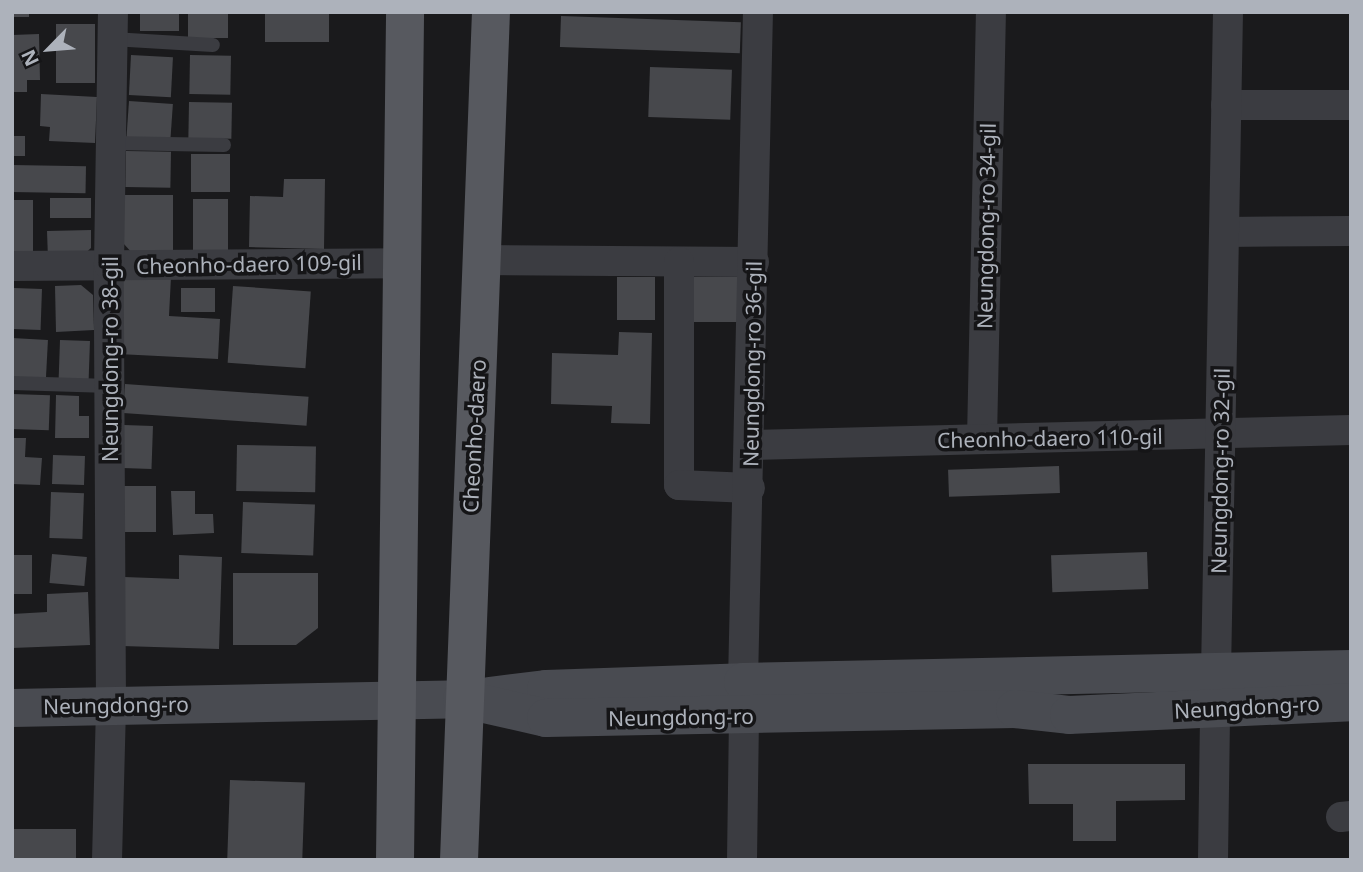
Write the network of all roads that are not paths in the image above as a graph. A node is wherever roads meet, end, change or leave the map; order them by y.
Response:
1 (405, 12) edge
2 (491, 12) edge
3 (758, 12) edge
4 (991, 12) edge
5 (1228, 12) edge
6 (113, 26) edge
7 (213, 46) dead end
8 (1226, 105) junction
9 (1351, 105) edge
10 (111, 143) junction
11 (224, 145) dead end
12 (1351, 231) edge
13 (1224, 232) junction
14 (482, 260) junction
15 (679, 262) junction
16 (754, 262) junction
17 (401, 263) junction
18 (109, 265) junction
19 (12, 266) edge
20 (12, 383) edge
21 (110, 386) junction
22 (1351, 430) edge
23 (1220, 433) junction
24 (982, 439) junction
25 (750, 445) junction
26 (750, 488) junction
27 (1351, 669) edge
28 (1215, 691) junction
29 (398, 699) junction
30 (462, 699) junction
31 (744, 699) junction
32 (1351, 702) edge
33 (111, 706) junction
34 (12, 708) edge
35 (107, 860) edge
36 (395, 860) edge
37 (458, 860) edge
38 (742, 860) edge
39 (1213, 860) edge

1 - 17 main road
2 - 14 main road, Cheonho-daero
3 - 16 street, Neungdong-ro 36-gil
4 - 24 street, Neungdong-ro 34-gil
5 - 8 street, Neungdong-ro 32-gil
6 - 7 lane
6 - 10 street, Neungdong-ro 38-gil
8 - 9 street
8 - 13 street, Neungdong-ro 32-gil
10 - 11 lane
10 - 18 street, Neungdong-ro 38-gil
12 - 13 street
13 - 23 street, Neungdong-ro 32-gil
14 - 15 street
14 - 30 main road, Cheonho-daero
15 - 16 street
15 - 26 street
16 - 25 street, Neungdong-ro 36-gil
17 - 18 street, Cheonho-daero 109-gil
17 - 29 main road
18 - 19 street, Cheonho-daero 109-gil
18 - 21 street, Neungdong-ro 38-gil
20 - 21 lane
21 - 33 street, Neungdong-ro 38-gil
22 - 23 street, Cheonho-daero 110-gil
23 - 24 street, Cheonho-daero 110-gil
23 - 28 street, Neungdong-ro 32-gil
24 - 25 street, Cheonho-daero 110-gil
25 - 26 street, Neungdong-ro 36-gil
26 - 31 street, Neungdong-ro 36-gil
27 - 28 main road, Neungdong-ro
28 - 31 main road, Neungdong-ro
28 - 32 main road, Neungdong-ro
28 - 39 street, Neungdong-ro 32-gil
29 - 30 main road, Neungdong-ro
29 - 33 main road, Neungdong-ro
29 - 36 main road
30 - 31 main road, Neungdong-ro
30 - 37 main road, Cheonho-daero
31 - 38 street, Neungdong-ro 36-gil
33 - 34 main road, Neungdong-ro
33 - 35 street, Neungdong-ro 38-gil

